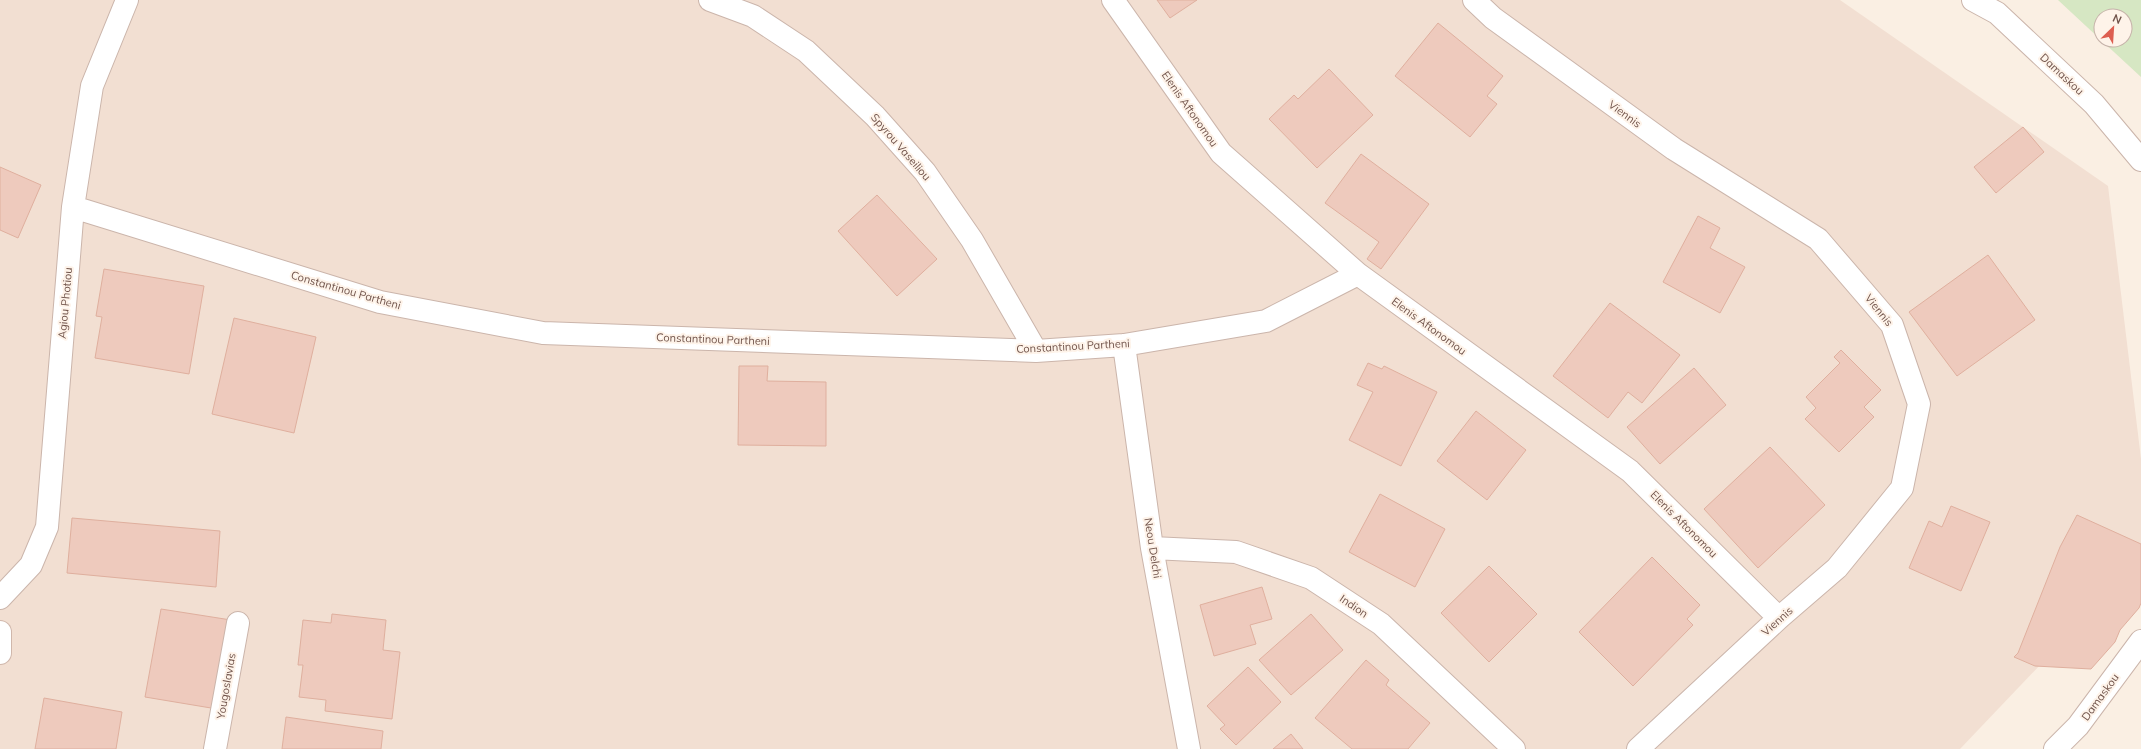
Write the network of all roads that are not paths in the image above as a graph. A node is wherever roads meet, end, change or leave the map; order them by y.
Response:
1 (127, 0) edge
2 (710, 0) edge
3 (1113, 0) edge
4 (1474, 0) edge
5 (1973, 0) edge
6 (2141, 160) edge
7 (73, 207) junction
8 (1358, 274) junction
9 (1124, 345) junction
10 (1036, 351) junction
11 (1152, 548) junction
12 (0, 598) edge
13 (1779, 618) junction
14 (238, 623) dead end
15 (0, 632) edge
16 (2141, 641) edge
17 (0, 653) edge
18 (215, 749) edge
19 (1189, 749) edge
20 (1514, 749) edge
21 (1638, 749) edge
22 (2055, 749) edge

1 - 7 street, Agiou Photiou
2 - 10 street, Spyrou Vaseiliou
3 - 8 street, Elenis Aftonomou
4 - 13 street, Viennis
5 - 6 street, Damaskou
7 - 10 street, Constantinou Partheni
7 - 12 street, Agiou Photiou
8 - 9 street, Constantinou Partheni
8 - 13 street, Elenis Aftonomou
9 - 10 street, Constantinou Partheni
9 - 11 street, Neou Delchi
11 - 19 street, Neou Delchi
11 - 20 street, Indion
13 - 21 street, Viennis
14 - 18 street, Yougoslavias
15 - 17 street
16 - 22 street, Damaskou

